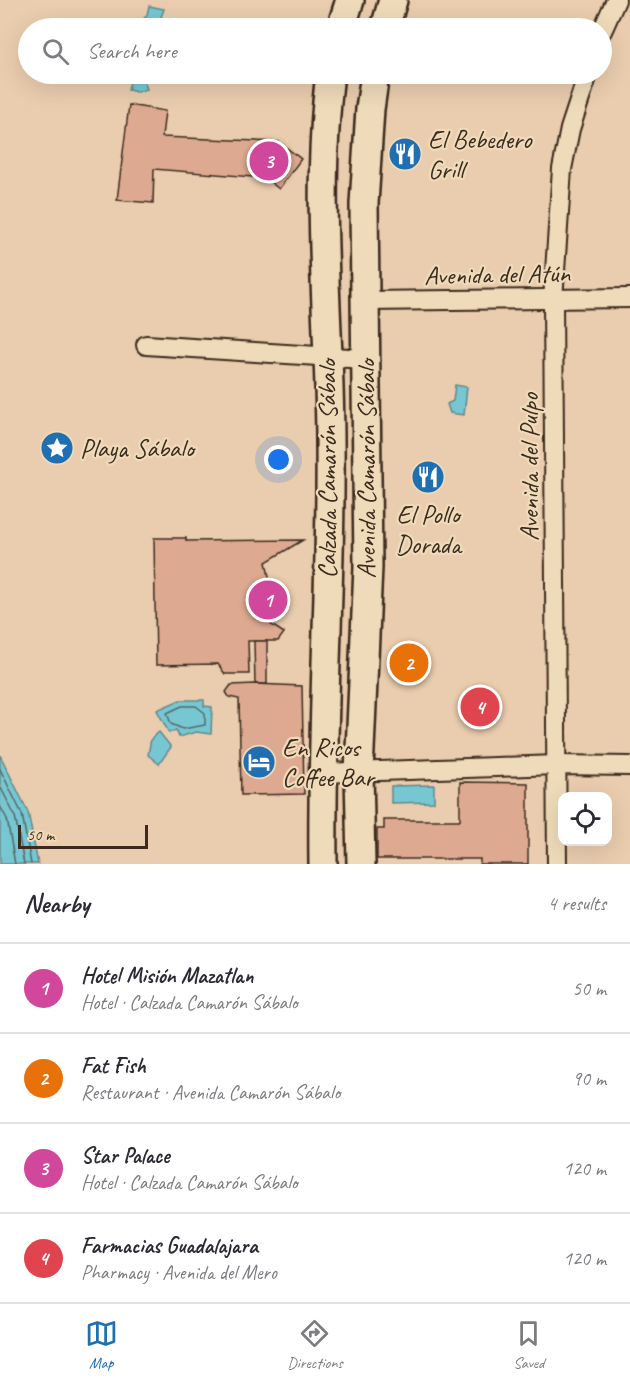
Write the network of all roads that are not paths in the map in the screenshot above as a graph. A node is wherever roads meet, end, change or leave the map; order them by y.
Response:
1 (350, 0) edge
2 (393, 0) edge
3 (616, 0) edge
4 (344, 18) edge
5 (388, 18) edge
6 (608, 18) edge
7 (330, 84) edge
8 (374, 84) edge
9 (585, 84) edge
10 (325, 233) junction
11 (365, 234) junction
12 (630, 298) edge
13 (553, 300) junction
14 (365, 301) junction
15 (146, 345) dead end
16 (327, 358) junction
17 (365, 359) junction
18 (557, 765) junction
19 (630, 766) edge
20 (359, 773) junction
21 (322, 774) junction
22 (323, 864) edge
23 (361, 864) edge
24 (557, 864) edge

1 - 4 main road
2 - 5 main road
3 - 6 street
7 - 10 main road, Calzada Camarón Sábalo
8 - 11 main road, Avenida Camarón Sábalo
9 - 13 street, Avenida del Pulpo
10 - 11 main road
10 - 16 main road, Calzada Camarón Sábalo
11 - 14 main road, Avenida Camarón Sábalo
12 - 13 street, Avenida del Atún
13 - 14 street, Avenida del Atún
13 - 18 street, Avenida del Pulpo
14 - 17 main road, Avenida Camarón Sábalo
15 - 16 street
16 - 17 street
16 - 21 main road, Calzada Camarón Sábalo
17 - 20 main road, Avenida Camarón Sábalo
18 - 19 street
18 - 20 street
18 - 24 street, Avenida del Pulpo
20 - 21 street
20 - 23 main road, Avenida Camarón Sábalo
21 - 22 main road, Calzada Camarón Sábalo

